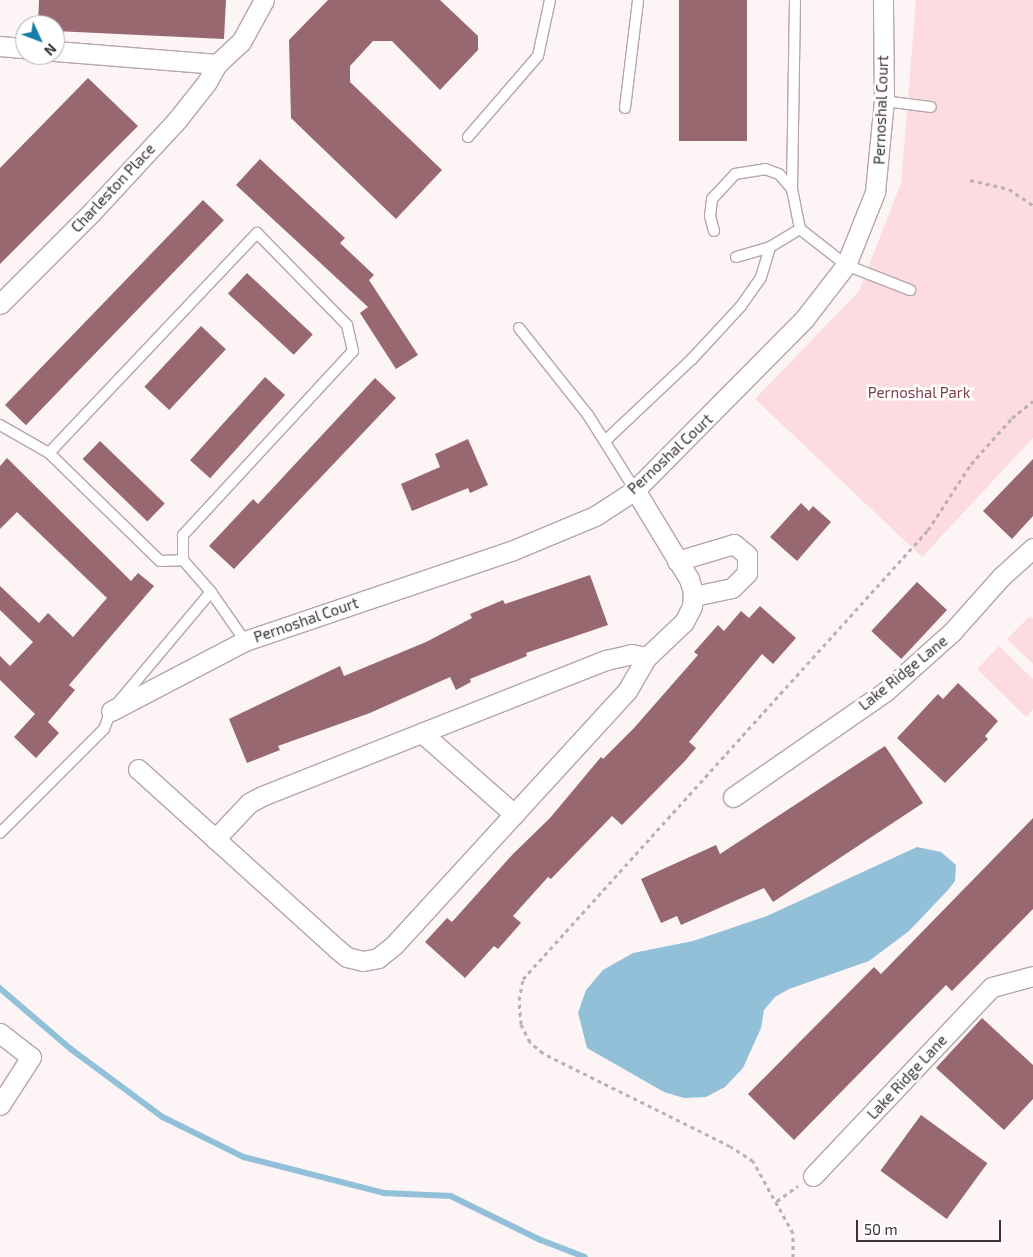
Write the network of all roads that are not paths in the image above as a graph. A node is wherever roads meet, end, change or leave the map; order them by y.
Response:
1 (264, 0) edge
2 (550, 0) edge
3 (638, 0) edge
4 (795, 0) edge
5 (884, 0) edge
6 (0, 46) edge
7 (15, 47) edge
8 (65, 52) edge
9 (216, 64) junction
10 (884, 101) junction
11 (931, 107) dead end
12 (625, 108) dead end
13 (468, 137) dead end
14 (792, 189) junction
15 (800, 229) junction
16 (714, 232) dead end
17 (770, 247) junction
18 (736, 257) dead end
19 (846, 265) junction
20 (910, 290) dead end
21 (0, 304) edge
22 (519, 328) dead end
23 (0, 425) edge
24 (605, 441) junction
25 (49, 453) junction
26 (635, 490) junction
27 (1033, 548) edge
28 (183, 560) junction
29 (677, 561) junction
30 (211, 592) junction
31 (692, 596) junction
32 (245, 641) junction
33 (647, 657) junction
34 (111, 710) junction
35 (422, 733) junction
36 (138, 768) dead end
37 (733, 797) dead end
38 (514, 814) junction
39 (0, 833) edge
40 (215, 839) junction
41 (1033, 976) edge
42 (0, 1033) edge
43 (0, 1105) edge
44 (814, 1176) road end

1 - 9 street, Charleston Place
2 - 13 lane
3 - 12 lane
4 - 14 lane
5 - 10 street, Pernoshal Court
6 - 7 street
8 - 9 street
9 - 21 street, Charleston Place
10 - 11 lane
10 - 19 street, Pernoshal Court
14 - 15 lane
14 - 16 lane
15 - 17 lane
15 - 19 lane
17 - 18 lane
17 - 24 lane
19 - 20 lane
19 - 26 street, Pernoshal Court
22 - 24 lane
23 - 25 lane
24 - 26 lane
25 - 28 lane
25 - 28 lane
26 - 29 street
26 - 32 street, Pernoshal Court
27 - 37 street, Lake Ridge Lane
28 - 30 lane
29 - 31 street
29 - 31 street
30 - 32 lane
30 - 34 lane
31 - 33 street
32 - 34 street, Pernoshal Court
33 - 35 street
33 - 38 street
34 - 39 lane
35 - 38 street
35 - 40 street
36 - 40 street
38 - 40 street
41 - 44 street, Lake Ridge Lane
42 - 43 street

